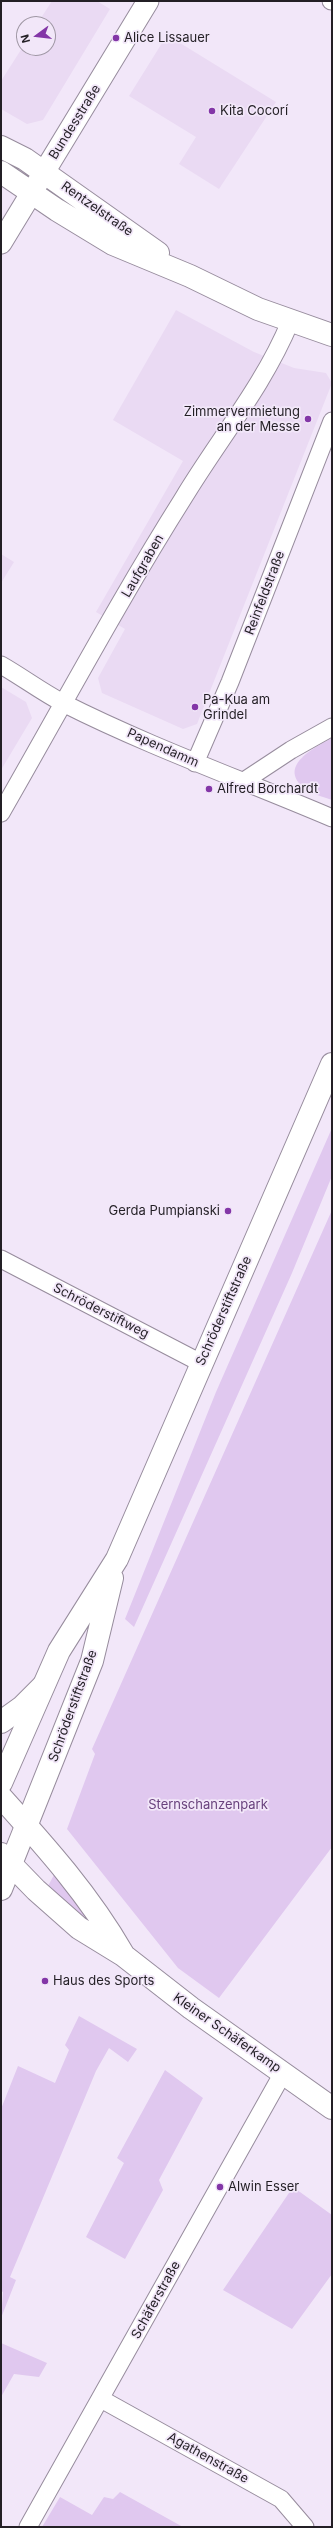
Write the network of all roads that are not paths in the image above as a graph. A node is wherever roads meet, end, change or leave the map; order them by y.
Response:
1 (148, 1) edge
2 (1, 147) edge
3 (1, 172) edge
4 (44, 172) junction
5 (31, 193) junction
6 (1, 243) edge
7 (190, 276) junction
8 (290, 322) junction
9 (332, 335) edge
10 (332, 421) edge
11 (1, 665) edge
12 (63, 702) junction
13 (332, 727) edge
14 (195, 763) junction
15 (244, 780) junction
16 (1, 813) edge
17 (332, 818) edge
18 (332, 1064) edge
19 (1, 1259) edge
20 (201, 1363) junction
21 (117, 1559) junction
22 (45, 1683) junction
23 (1, 1722) edge
24 (1, 1783) edge
25 (1, 1798) edge
26 (27, 1826) junction
27 (6, 1860) edge
28 (1, 1889) edge
29 (123, 1955) junction
30 (283, 2073) junction
31 (332, 2108) edge
32 (101, 2399) junction
33 (28, 2527) edge
34 (305, 2527) edge

1 - 4 street, Bundesstraße
2 - 4 main road, Rentzelstraße
3 - 5 main road, Rentzelstraße
4 - 5 street, Bundesstraße
4 - 7 main road, Rentzelstraße
5 - 6 street, Bundesstraße
5 - 7 main road, Rentzelstraße
7 - 8 main road, Rentzelstraße
8 - 9 main road, Rentzelstraße
8 - 12 street, Laufgraben
10 - 14 street, Reinfeldstraße
11 - 12 street, Papendamm
12 - 14 street, Papendamm
12 - 16 street, Laufgraben
13 - 15 street
14 - 15 street, Papendamm
15 - 17 street, Papendamm
18 - 20 main road, Schröderstiftstraße
19 - 20 street, Schröderstiftweg
20 - 21 main road, Schröderstiftstraße
21 - 22 main road, Schröderstiftstraße
21 - 26 main road, Schröderstiftstraße
22 - 23 main road
22 - 24 main road, Schröderstiftstraße
25 - 26 main road, Kleiner Schäferkamp
26 - 27 main road, Schröderstiftstraße
26 - 29 main road, Kleiner Schäferkamp
27 - 28 main road, Schröderstiftstraße
27 - 29 main road, Kleiner Schäferkamp
29 - 30 main road, Kleiner Schäferkamp
30 - 31 main road, Kleiner Schäferkamp
30 - 32 street, Schäferstraße
32 - 33 street, Schäferstraße
32 - 34 street, Agathenstraße

